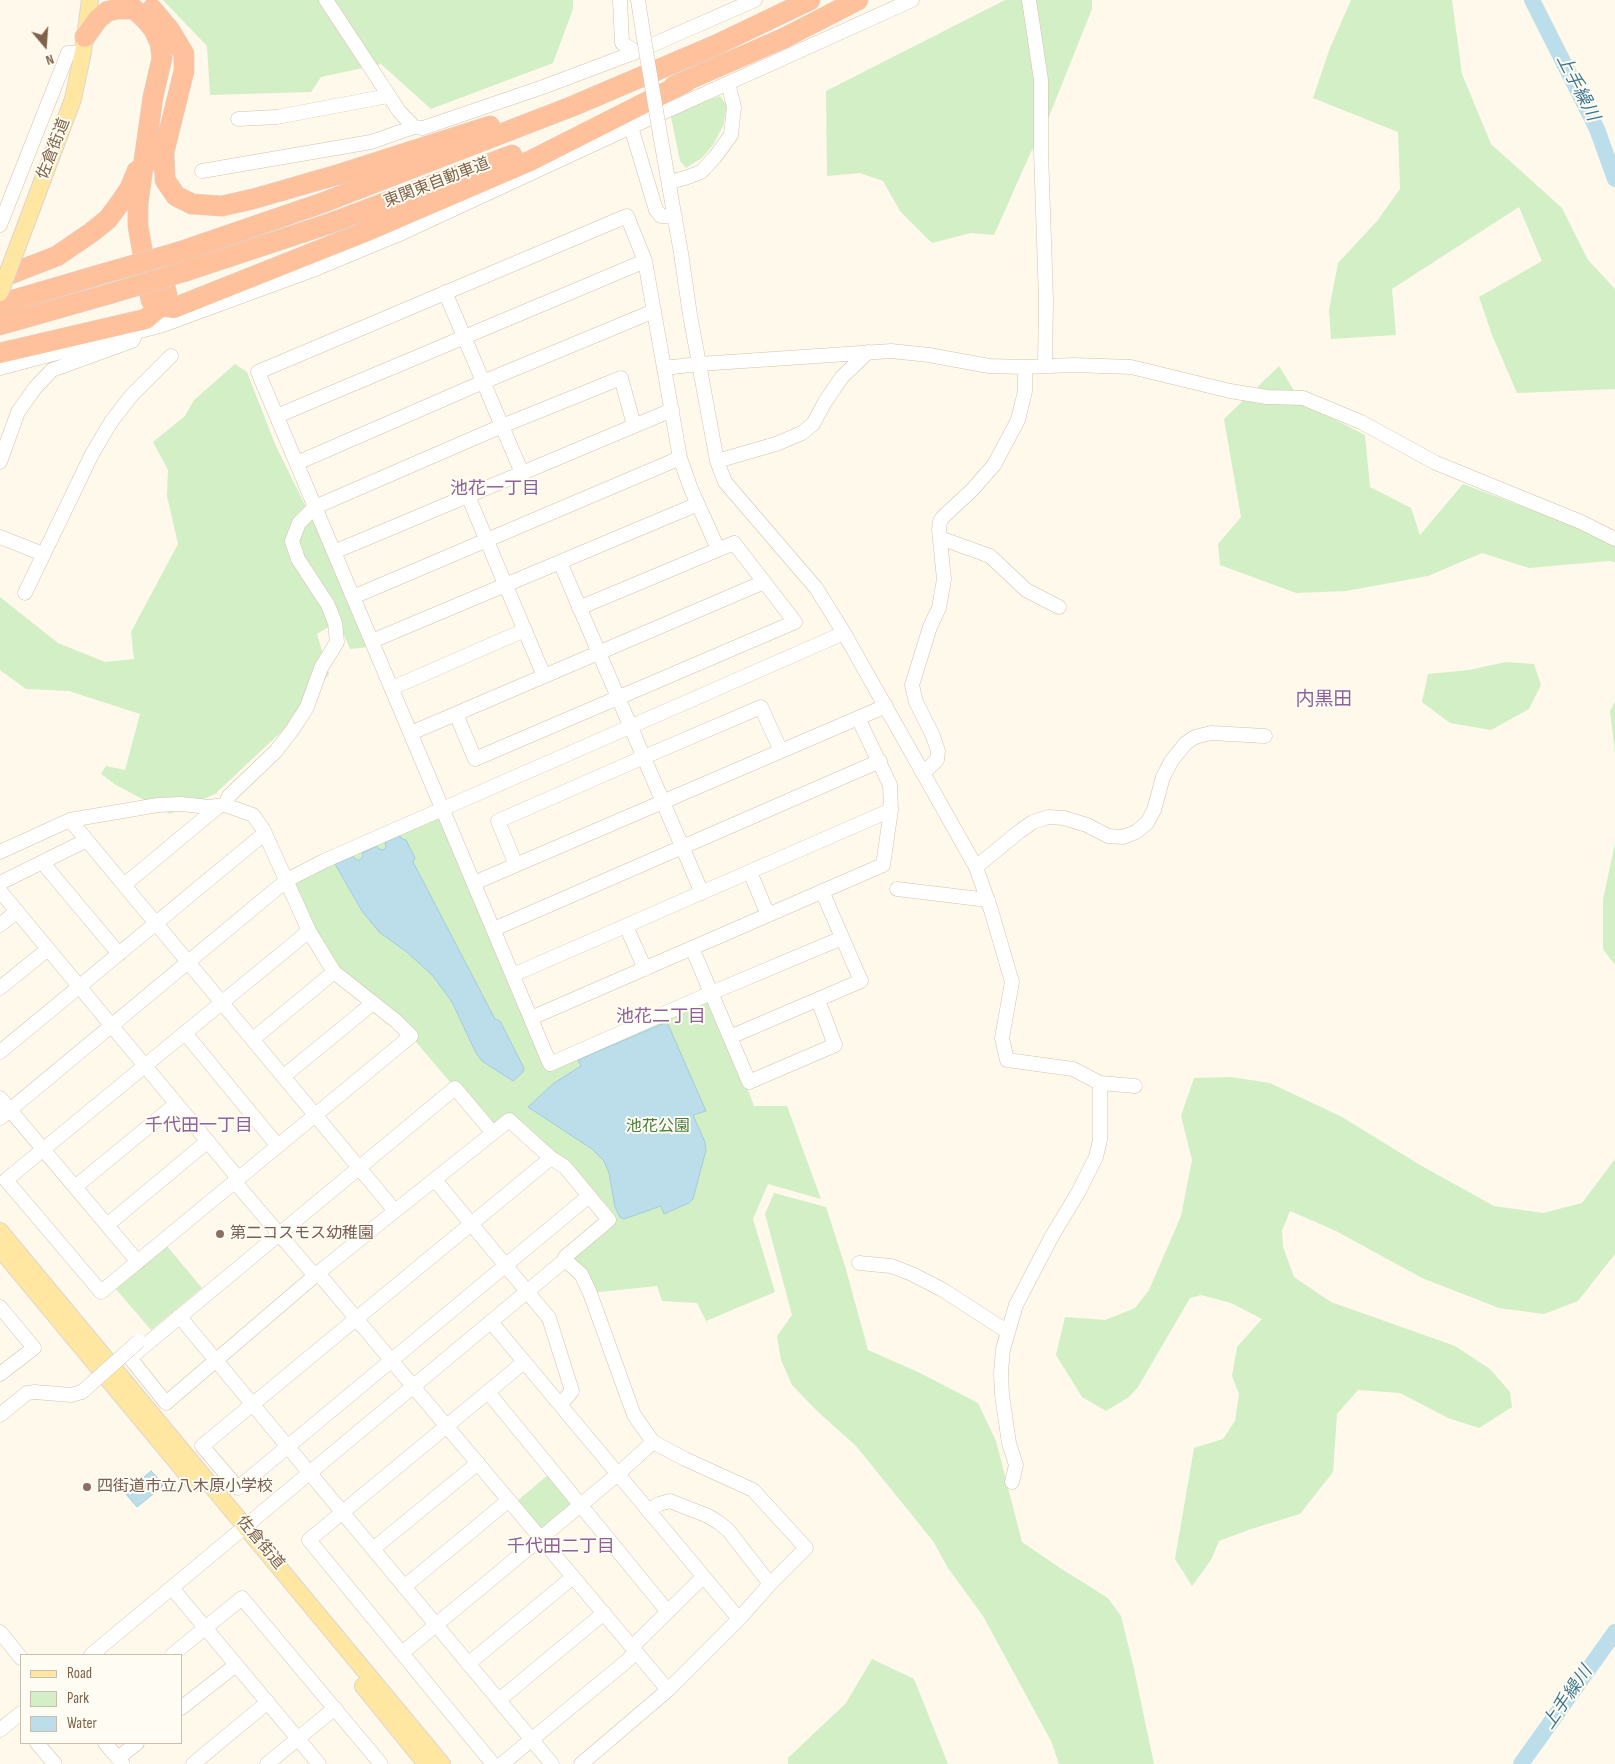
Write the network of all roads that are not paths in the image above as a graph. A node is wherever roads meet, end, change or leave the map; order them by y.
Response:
1 (90, 0) edge
2 (326, 0) edge
3 (620, 0) edge
4 (638, 0) edge
5 (755, 0) edge
6 (810, 0) edge
7 (858, 0) edge
8 (912, 0) edge
9 (1030, 0) edge
10 (132, 3) edge
11 (84, 45) junction
12 (636, 52) junction
13 (659, 70) junction
14 (686, 82) junction
15 (728, 83) junction
16 (388, 96) junction
17 (238, 119) dead end
18 (414, 127) junction
19 (631, 127) junction
20 (155, 152) junction
21 (202, 171) dead end
22 (669, 182) junction
23 (675, 217) junction
24 (0, 225) edge
25 (645, 261) junction
26 (0, 278) edge
27 (445, 292) junction
28 (0, 293) edge
29 (0, 304) edge
30 (161, 306) junction
31 (654, 311) junction
32 (0, 325) edge
33 (138, 331) junction
34 (464, 336) junction
35 (868, 352) junction
36 (0, 353) edge
37 (171, 356) dead end
38 (700, 364) junction
39 (1045, 366) junction
40 (1026, 367) junction
41 (0, 368) edge
42 (664, 368) junction
43 (483, 382) junction
44 (672, 410) junction
45 (277, 416) junction
46 (634, 425) junction
47 (502, 426) junction
48 (680, 458) junction
49 (717, 461) junction
50 (0, 462) edge
51 (297, 463) junction
52 (522, 473) junction
53 (468, 496) junction
54 (698, 504) junction
55 (315, 507) junction
56 (0, 536) edge
57 (940, 538) junction
58 (1615, 539) edge
59 (487, 540) junction
60 (718, 549) junction
61 (334, 552) junction
62 (43, 554) junction
63 (560, 562) junction
64 (764, 582) junction
65 (506, 585) junction
66 (25, 593) dead end
67 (353, 597) junction
68 (1059, 607) dead end
69 (580, 608) junction
70 (525, 630) junction
71 (844, 633) junction
72 (372, 641) junction
73 (599, 653) junction
74 (544, 676) junction
75 (392, 688) junction
76 (618, 698) junction
77 (886, 706) junction
78 (456, 714) junction
79 (858, 718) junction
80 (630, 726) junction
81 (411, 733) junction
82 (1265, 736) dead end
83 (782, 751) junction
84 (644, 757) junction
85 (880, 761) junction
86 (923, 773) junction
87 (663, 802) junction
88 (222, 806) junction
89 (891, 810) junction
90 (437, 811) junction
91 (70, 820) junction
92 (266, 833) junction
93 (87, 840) junction
94 (682, 847) junction
95 (0, 852) edge
96 (42, 862) junction
97 (516, 865) junction
98 (976, 867) junction
99 (750, 872) junction
100 (287, 880) junction
101 (0, 883) edge
102 (474, 883) junction
103 (124, 885) junction
104 (897, 889) dead end
105 (0, 891) edge
106 (822, 892) junction
107 (702, 893) junction
108 (988, 900) junction
109 (17, 911) junction
110 (768, 915) junction
111 (156, 923) junction
112 (0, 925) edge
113 (626, 926) junction
114 (494, 929) junction
115 (309, 931) junction
116 (842, 938) junction
117 (692, 948) junction
118 (48, 949) junction
119 (119, 954) junction
120 (189, 962) junction
121 (645, 969) junction
122 (334, 972) junction
123 (513, 975) junction
124 (79, 987) junction
125 (0, 988) edge
126 (711, 993) junction
127 (818, 1000) junction
128 (222, 1002) junction
129 (373, 1003) junction
130 (531, 1018) junction
131 (112, 1026) junction
132 (185, 1033) junction
133 (730, 1037) junction
134 (253, 1039) junction
135 (0, 1052) edge
136 (145, 1066) junction
137 (284, 1076) junction
138 (1100, 1083) junction
139 (1135, 1086) dead end
140 (0, 1098) edge
141 (176, 1104) junction
142 (5, 1114) edge
143 (315, 1114) junction
144 (493, 1133) junction
145 (208, 1141) junction
146 (277, 1145) junction
147 (43, 1150) junction
148 (551, 1158) junction
149 (359, 1167) junction
150 (236, 1180) junction
151 (434, 1180) junction
152 (75, 1187) junction
153 (589, 1196) junction
154 (395, 1211) junction
155 (471, 1224) junction
156 (107, 1225) junction
157 (0, 1231) edge
158 (278, 1234) junction
159 (0, 1249) edge
160 (565, 1260) junction
161 (138, 1262) junction
162 (859, 1263) dead end
163 (506, 1265) junction
164 (316, 1275) junction
165 (528, 1291) junction
166 (0, 1307) edge
167 (179, 1316) junction
168 (356, 1319) junction
169 (491, 1322) junction
170 (1008, 1332) junction
171 (145, 1340) junction
172 (216, 1360) junction
173 (392, 1360) junction
174 (524, 1362) junction
175 (0, 1374) edge
176 (414, 1386) junction
177 (488, 1392) junction
178 (253, 1404) junction
179 (560, 1405) junction
180 (0, 1415) edge
181 (447, 1426) junction
182 (653, 1442) junction
183 (288, 1447) junction
184 (478, 1463) junction
185 (310, 1473) junction
186 (618, 1474) junction
187 (1012, 1482) dead end
188 (509, 1500) junction
189 (581, 1505) junction
190 (648, 1511) junction
191 (343, 1513) junction
192 (241, 1530) junction
193 (541, 1538) junction
194 (373, 1549) junction
195 (573, 1577) junction
196 (704, 1577) junction
197 (770, 1584) junction
198 (404, 1587) junction
199 (172, 1588) junction
200 (668, 1612) junction
201 (604, 1613) junction
202 (738, 1619) junction
203 (436, 1625) junction
204 (205, 1628) junction
205 (0, 1632) edge
206 (634, 1649) junction
207 (92, 1654) edge
208 (173, 1654) edge
209 (402, 1654) junction
210 (20, 1657) edge
211 (468, 1664) junction
212 (236, 1665) junction
213 (668, 1690) junction
214 (499, 1700) junction
215 (268, 1702) junction
216 (182, 1707) edge
217 (335, 1708) junction
218 (20, 1718) edge
219 (0, 1730) edge
220 (298, 1738) junction
221 (532, 1740) junction
222 (39, 1744) edge
223 (106, 1744) edge
224 (136, 1744) edge
225 (120, 1761) edge
226 (55, 1764) edge
227 (193, 1764) edge
228 (267, 1764) edge
229 (319, 1764) edge
230 (382, 1764) edge
231 (426, 1764) edge
232 (442, 1764) edge
233 (493, 1764) edge
234 (502, 1764) edge
235 (552, 1764) edge
236 (581, 1764) edge

1 - 11 main road, 佐倉街道
2 - 16 street
3 - 12 street
4 - 22 street, bridge
5 - 12 street
6 - 13 highway, 東関東自動車道
7 - 14 highway, 東関東自動車道
8 - 15 street
9 - 39 street
10 - 11 highway
10 - 20 highway
11 - 24 street
11 - 28 main road, 佐倉街道, bridge
12 - 18 street
13 - 20 highway
13 - 29 highway, 東関東自動車道, bridge
14 - 30 highway
14 - 32 highway, 東関東自動車道, bridge
15 - 19 street
15 - 22 street
16 - 17 street
16 - 18 street
18 - 21 street
19 - 23 street
19 - 33 street
20 - 26 highway
20 - 30 highway
22 - 23 street
23 - 38 street
25 - 27 street
25 - 31 street
25 - 34 street
27 - 34 street
27 - 45 street
30 - 36 highway
31 - 42 street
31 - 43 street
33 - 41 street
33 - 50 street
34 - 43 street
34 - 45 street
35 - 38 street
35 - 40 street
35 - 49 street
37 - 62 street
38 - 42 street
38 - 49 street
39 - 40 street
39 - 58 street
40 - 57 street
42 - 44 street
43 - 47 street
43 - 51 street
44 - 46 street
44 - 48 street
45 - 51 street
46 - 47 street
46 - 52 street
47 - 52 street
47 - 55 street
48 - 54 street
48 - 59 street
49 - 71 street
51 - 55 street
52 - 53 street
53 - 59 street
53 - 61 street
54 - 60 street
54 - 63 street
55 - 61 street
55 - 88 street
56 - 62 street
57 - 68 street
57 - 86 street
59 - 65 street
59 - 67 street
60 - 64 street
60 - 69 street
61 - 67 street
62 - 66 street
63 - 65 street
63 - 69 street
64 - 73 street
64 - 76 street
65 - 70 street
65 - 72 street
67 - 72 street
69 - 73 street
70 - 74 street
70 - 75 street
71 - 77 street
71 - 80 street
72 - 75 street
73 - 74 street
73 - 76 street
74 - 78 street
75 - 81 street
76 - 78 street
76 - 80 street
77 - 79 street
77 - 86 street
78 - 81 street
79 - 83 street
79 - 85 street
80 - 84 street
80 - 90 street
81 - 90 street
82 - 98 street
83 - 84 street
83 - 87 street
84 - 87 street
84 - 97 street
85 - 89 street
85 - 94 street
86 - 98 street
87 - 94 street
87 - 97 street
88 - 91 street
88 - 92 street
88 - 103 street
89 - 99 street
89 - 106 street
90 - 100 street
90 - 102 street
91 - 93 street
91 - 95 street
92 - 100 street
92 - 111 street
93 - 96 street
93 - 103 street
94 - 107 street
94 - 114 street
96 - 101 street
96 - 119 street
97 - 102 street
98 - 108 street
99 - 107 street
99 - 110 street
100 - 115 street
100 - 120 street
102 - 114 street
103 - 111 street
104 - 108 street
105 - 109 street
106 - 110 street
106 - 116 street
107 - 113 street
108 - 138 street
109 - 112 street
109 - 118 street
110 - 117 street
111 - 119 street
111 - 120 street
113 - 121 street
113 - 123 street
114 - 123 street
115 - 122 street
115 - 128 street
116 - 126 street
116 - 127 street
117 - 121 street
117 - 126 street
118 - 124 street
118 - 125 street
119 - 124 street
120 - 128 street
120 - 131 street
121 - 130 street
122 - 129 street
122 - 134 street
123 - 130 street
124 - 131 street
124 - 135 street
126 - 130 street
126 - 133 street
127 - 133 street
127 - 133 street
128 - 132 street
128 - 134 street
129 - 137 street
129 - 143 street
131 - 136 street
131 - 142 street
132 - 136 street
132 - 146 street
134 - 137 street
136 - 141 street
136 - 147 street
137 - 143 street
138 - 139 street
138 - 170 street
140 - 142 street
141 - 145 street
141 - 152 street
142 - 147 street
143 - 146 street
143 - 149 street
144 - 148 street
144 - 149 street
144 - 151 street
145 - 150 street
145 - 156 street
146 - 150 street
147 - 152 street
147 - 161 street
148 - 153 street
148 - 155 street
149 - 154 street
149 - 158 street
150 - 158 street
150 - 161 street
151 - 154 street
151 - 155 street
152 - 156 street
153 - 160 street
153 - 163 street
154 - 164 street
155 - 163 street
155 - 168 street
156 - 161 street
157 - 192 main road, 佐倉街道
158 - 164 street
158 - 167 street
159 - 192 main road, 佐倉街道
160 - 165 street
160 - 182 street
162 - 170 street
163 - 165 street
163 - 173 street
164 - 168 street
164 - 172 street
165 - 169 street
165 - 179 street
166 - 175 street
167 - 171 street
167 - 172 street
168 - 173 street
168 - 178 street
169 - 174 street
169 - 176 street
170 - 187 street
171 - 172 street
171 - 180 street, bridge
172 - 178 street
173 - 176 street
173 - 183 street
174 - 177 street
174 - 179 street
176 - 181 street
176 - 185 street
177 - 181 street
177 - 189 street
178 - 183 street
178 - 183 street
179 - 186 street
181 - 184 street
181 - 191 street
182 - 186 street
182 - 197 street
183 - 185 street
184 - 188 street
184 - 194 street
185 - 191 street
185 - 192 street
186 - 189 street
186 - 190 street
188 - 193 street
188 - 198 street
189 - 193 street
189 - 200 street
190 - 196 street
190 - 197 street
191 - 194 street
191 - 209 street
192 - 199 street
192 - 231 main road, 佐倉街道
192 - 232 main road, 佐倉街道
193 - 195 street
193 - 203 street
194 - 198 street
195 - 201 street
195 - 211 street
196 - 200 street
196 - 202 street
197 - 202 street
198 - 203 street
199 - 204 street
199 - 207 street
200 - 206 street
201 - 206 street
201 - 214 street
202 - 213 street
203 - 209 street
203 - 211 street
204 - 208 street
204 - 212 street
204 - 217 street
205 - 210 street
206 - 213 street
206 - 221 street
209 - 233 street
211 - 214 street
212 - 215 street
212 - 216 street
213 - 236 street
214 - 221 street
215 - 220 street
215 - 227 street
217 - 220 street
217 - 230 street
218 - 219 street
220 - 228 street
220 - 229 street
221 - 234 street
221 - 235 street
222 - 226 street
223 - 225 street
224 - 225 street

